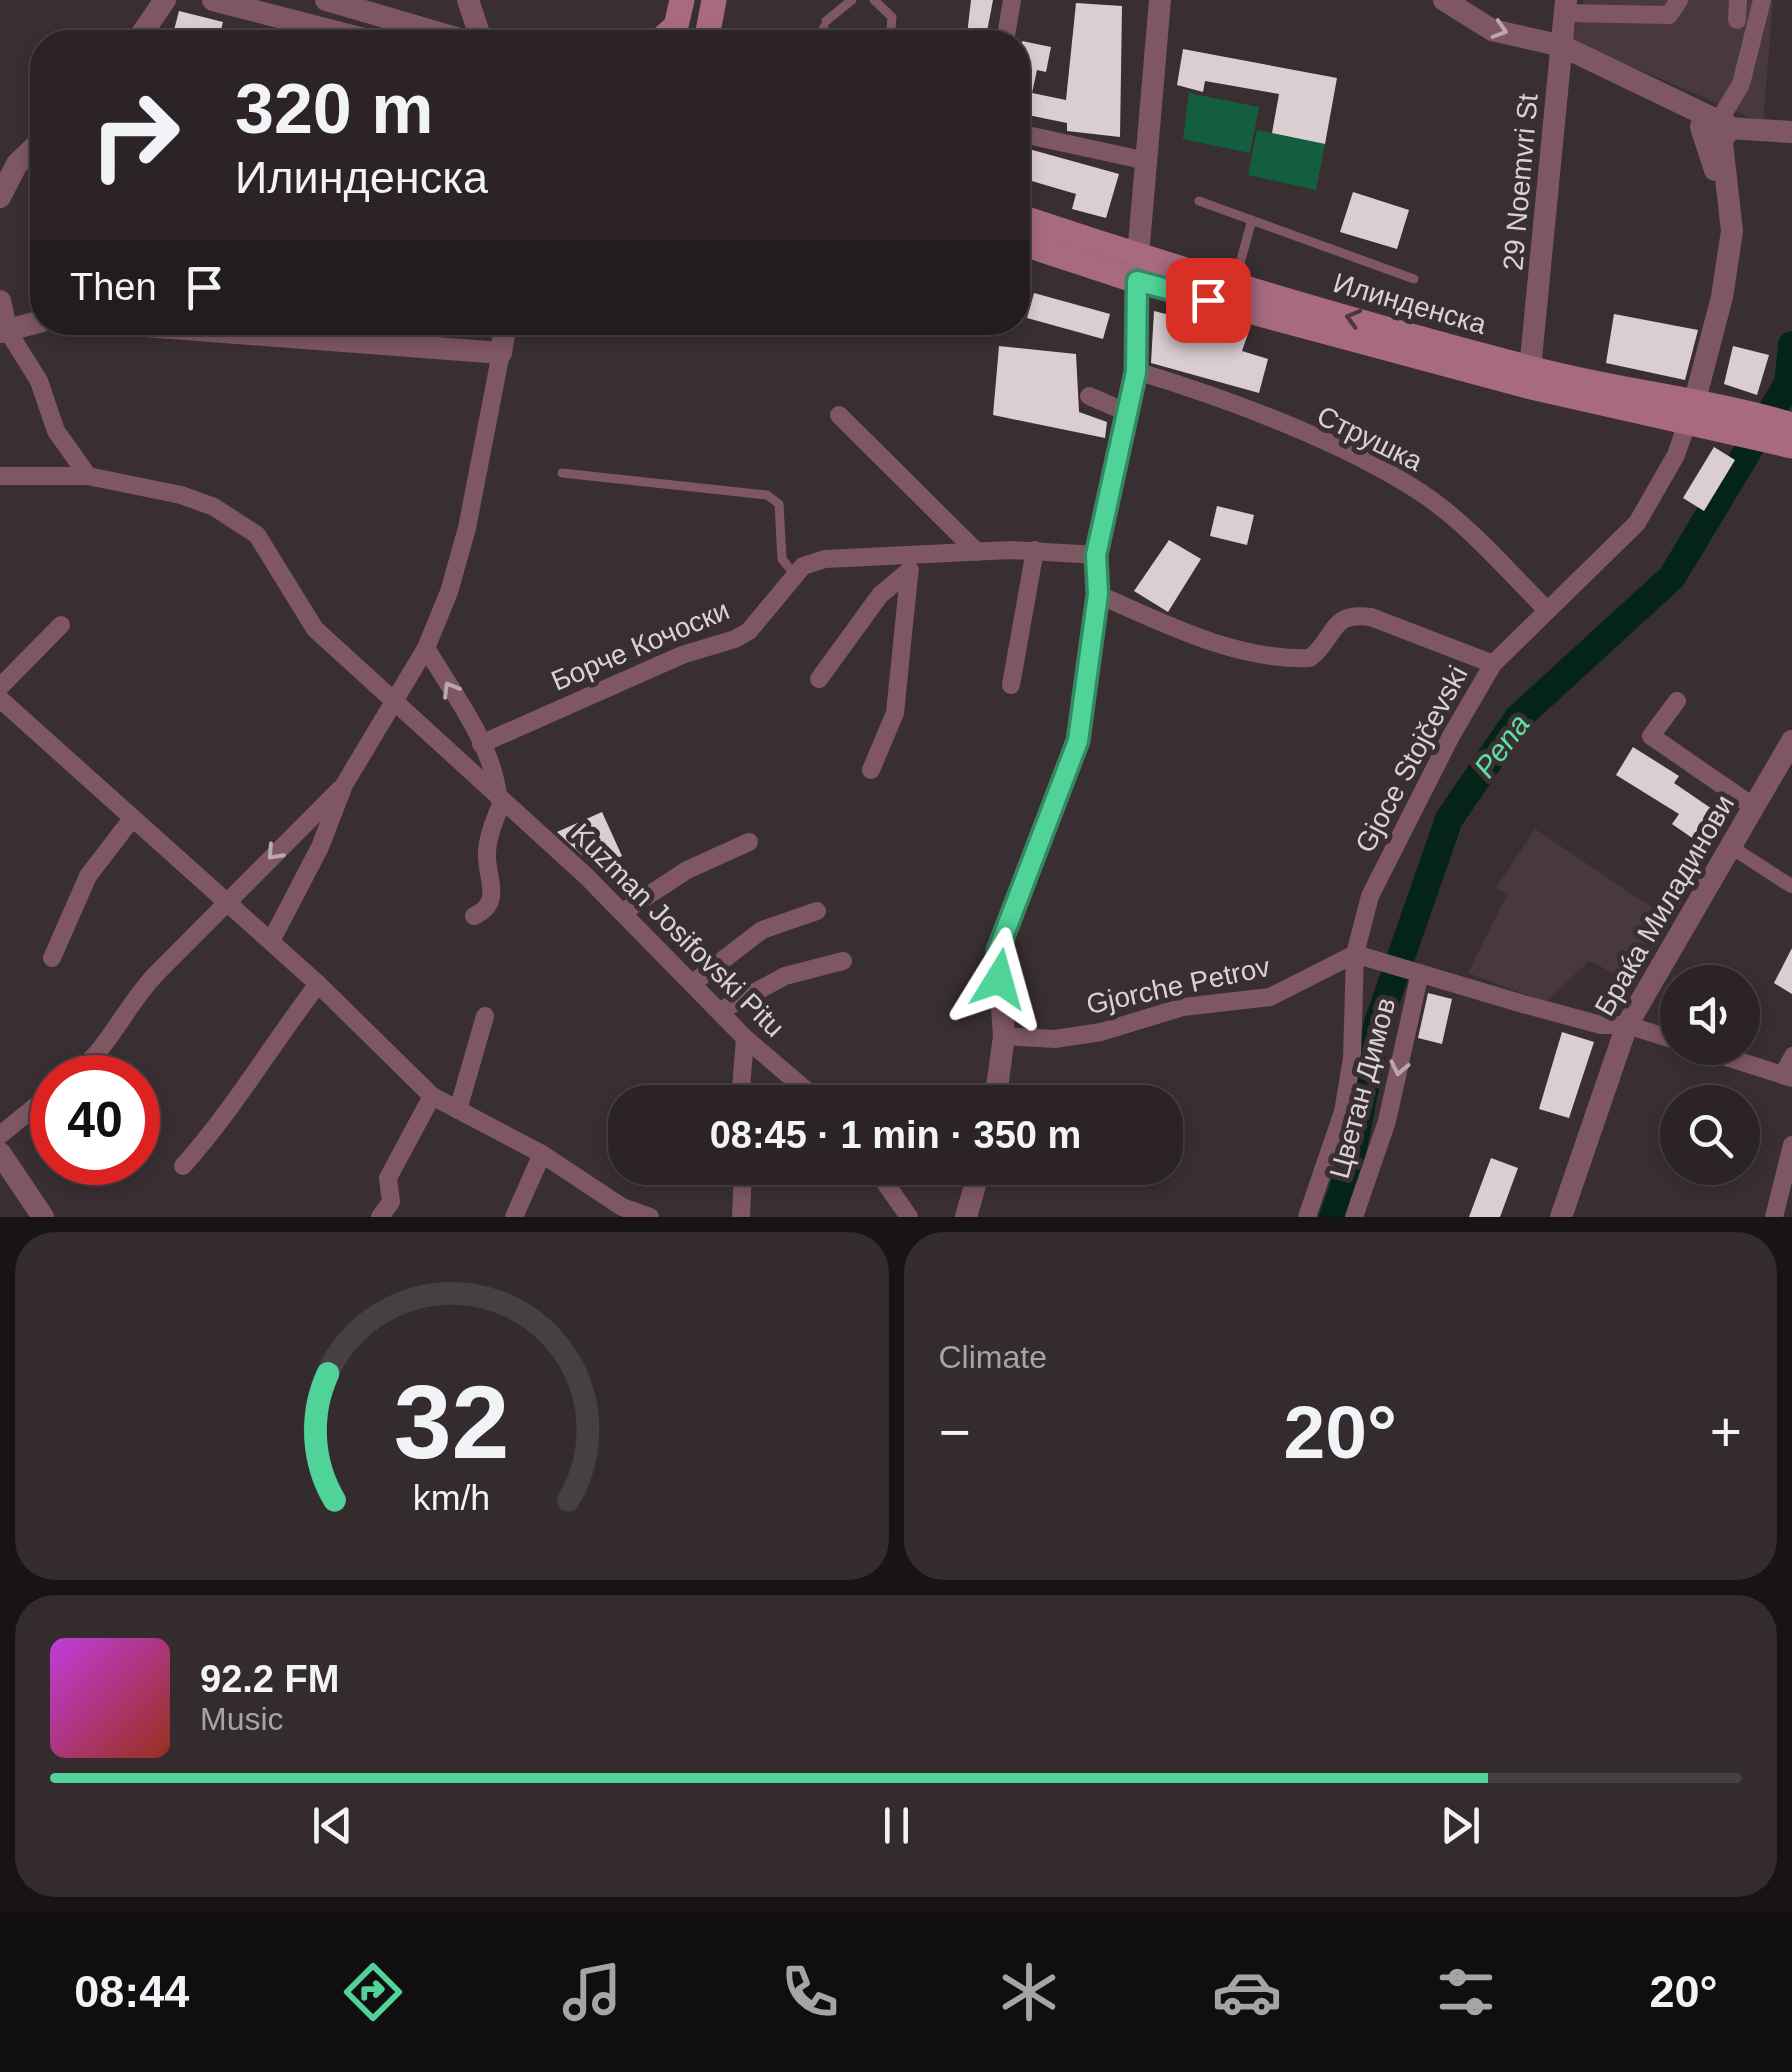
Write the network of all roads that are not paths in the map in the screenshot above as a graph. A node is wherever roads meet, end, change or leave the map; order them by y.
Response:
1 (164, 0) edge
2 (213, 0) edge
3 (326, 0) edge
4 (468, 0) edge
5 (682, 0) edge
6 (714, 0) edge
7 (852, 0) edge
8 (874, 0) edge
9 (1012, 0) edge
10 (1160, 0) edge
11 (1444, 0) edge
12 (1679, 0) edge
13 (1738, 0) edge
14 (1762, 0) edge
15 (1565, 7) edge
16 (361, 9) junction
17 (1737, 20) dead end
18 (144, 30) edge
19 (326, 30) edge
20 (363, 30) edge
21 (430, 30) edge
22 (478, 30) edge
23 (672, 30) edge
24 (708, 30) edge
25 (822, 30) edge
26 (891, 30) edge
27 (1007, 30) edge
28 (1562, 46) junction
29 (1715, 130) junction
30 (1780, 130) edge
31 (1030, 137) edge
32 (30, 151) edge
33 (1146, 161) junction
34 (0, 197) edge
35 (1199, 201) dead end
36 (1252, 220) junction
37 (1030, 221) edge
38 (1030, 245) edge
39 (1138, 268) junction
40 (1414, 279) dead end
41 (1234, 284) junction
42 (0, 301) edge
43 (30, 324) edge
44 (3, 330) edge
45 (338, 335) edge
46 (504, 335) edge
47 (501, 353) junction
48 (1530, 369) junction
49 (1136, 372) junction
50 (1090, 396) dead end
51 (1126, 412) junction
52 (1704, 413) junction
53 (839, 415) dead end
54 (1784, 434) edge
55 (562, 473) dead end
56 (0, 476) edge
57 (88, 476) junction
58 (1035, 550) junction
59 (977, 552) junction
60 (913, 555) junction
61 (1096, 555) junction
62 (795, 575) junction
63 (909, 575) junction
64 (1098, 594) junction
65 (1546, 608) junction
66 (60, 625) dead end
67 (426, 648) junction
68 (1493, 664) junction
69 (818, 679) dead end
70 (1011, 685) dead end
71 (0, 686) edge
72 (0, 699) edge
73 (394, 702) junction
74 (1677, 702) dead end
75 (1792, 740) edge
76 (481, 744) junction
77 (872, 770) dead end
78 (344, 785) junction
79 (500, 799) junction
80 (1754, 807) junction
81 (131, 820) junction
82 (749, 842) dead end
83 (1730, 848) junction
84 (1791, 886) edge
85 (227, 904) junction
86 (817, 911) dead end
87 (623, 912) junction
88 (474, 916) dead end
89 (272, 940) junction
90 (1362, 956) junction
91 (52, 958) dead end
92 (843, 960) dead end
93 (1413, 970) junction
94 (318, 984) junction
95 (692, 984) junction
96 (720, 1011) junction
97 (485, 1016) dead end
98 (1627, 1025) junction
99 (1660, 1035) edge
100 (1004, 1036) junction
101 (745, 1038) junction
102 (1792, 1054) edge
103 (97, 1055) edge
104 (1751, 1065) edge
105 (1786, 1076) edge
106 (741, 1085) edge
107 (800, 1085) edge
108 (997, 1085) edge
109 (432, 1096) junction
110 (458, 1110) junction
111 (30, 1111) edge
112 (0, 1136) edge
113 (1792, 1145) edge
114 (0, 1154) edge
115 (542, 1154) junction
116 (183, 1166) dead end
117 (742, 1185) edge
118 (887, 1185) edge
119 (975, 1185) edge
120 (43, 1217) edge
121 (380, 1217) edge
122 (514, 1217) edge
123 (650, 1217) edge
124 (741, 1217) edge
125 (910, 1217) edge
126 (966, 1217) edge
127 (1307, 1217) edge
128 (1354, 1217) edge
129 (1560, 1217) edge
130 (1774, 1217) edge

1 - 18 street
2 - 19 street
3 - 16 street
4 - 22 street
5 - 23 main road
6 - 24 main road
7 - 25 lane
8 - 26 lane
9 - 27 street
10 - 33 street
11 -> 28 street
12 - 15 street
13 - 17 street
14 - 29 street
15 - 28 street, 29 Noemvri St
16 - 20 street
16 - 21 street
28 - 29 street
28 - 48 street, 29 Noemvri St
29 - 30 street
29 - 52 street
31 - 33 street
32 - 34 street
33 - 39 street
35 - 36 lane
36 - 40 lane
36 - 41 lane
37 - 39 main road, Илинденска
38 - 39 main road, Илинденска
39 - 41 main road, Илинденска
39 - 49 street
39 - 52 main road, Илинденска
48 -> 41 main road, Илинденска
42 - 44 street
43 - 44 street
44 - 57 street
45 - 47 street
46 - 47 street
47 - 67 street
48 - 52 main road, Илинденска
49 - 51 street
49 - 65 street, Струшка
50 - 51 street
51 - 61 street
52 - 54 main road, Илинденска
52 - 65 street, Gjoce Stojčevski
53 - 59 street
55 - 62 lane
56 - 57 street, Kuzman Josifovski Pitu
57 - 73 street, Kuzman Josifovski Pitu
58 - 59 street, Борче Кочоски
58 - 61 street, Борче Кочоски
58 - 70 street
59 - 60 street, Борче Кочоски
60 - 62 street, Борче Кочоски
60 - 63 street
61 - 64 street
62 - 76 street, Борче Кочоски
63 - 69 street
63 - 77 street
64 - 68 street
64 - 100 street
65 - 68 street, Gjoce Stojčevski
66 - 71 street
67 - 73 street
76 -> 67 street, Kuzman Josifovski Pitu
68 - 90 street, Gjoce Stojčevski
72 - 81 street
73 - 78 street
73 - 79 street, Kuzman Josifovski Pitu
74 - 80 street
75 - 80 street, Браќа Миладинови
76 - 79 street, Kuzman Josifovski Pitu
78 -> 85 street
78 - 89 street
79 - 87 street, Kuzman Josifovski Pitu
79 - 88 street
80 - 83 street, Браќа Миладинови
81 - 85 street
81 - 91 street
82 - 87 street
83 - 84 street
83 - 98 street, Браќа Миладинови
85 - 89 street
85 - 103 street
86 - 95 street
87 - 95 street, Kuzman Josifovski Pitu
89 - 94 street
90 - 93 street
90 - 100 street, Gjorche Petrov
90 - 127 street, Gjoce Stojčevski
92 - 96 street
93 - 98 street
93 -> 128 street, Цветан Димов
94 - 109 street
94 - 116 street
95 - 96 street, Kuzman Josifovski Pitu
96 - 101 street, Kuzman Josifovski Pitu
97 - 110 street
98 - 99 street
98 - 129 street, Браќа Миладинови
100 - 108 street
101 - 106 street
101 - 107 street, Kuzman Josifovski Pitu
102 - 105 street
104 - 105 street
109 - 110 street
109 - 121 street
110 - 115 street
111 - 112 street
113 - 130 street
114 - 120 street
115 - 122 street
115 - 123 street
117 - 124 street
118 - 125 street
119 - 126 street

